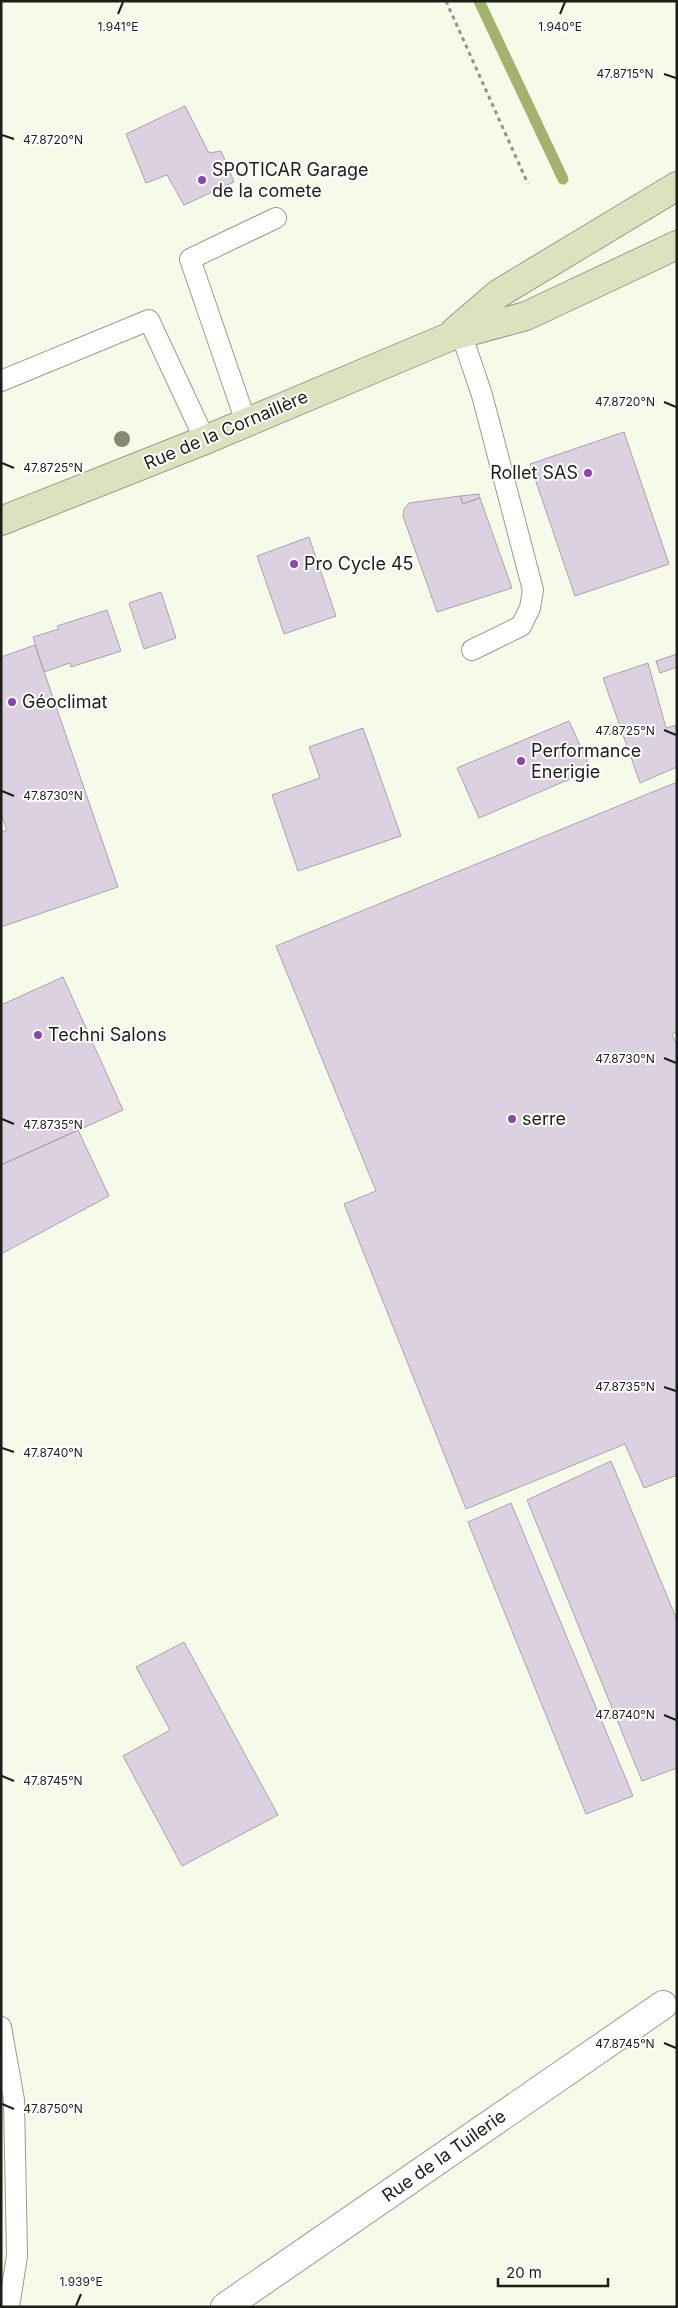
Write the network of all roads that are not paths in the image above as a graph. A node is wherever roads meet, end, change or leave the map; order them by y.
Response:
1 (677, 186) edge
2 (276, 218) dead end
3 (677, 245) edge
4 (455, 335) junction
5 (1, 382) edge
6 (246, 422) junction
7 (205, 440) junction
8 (1, 521) edge
9 (472, 650) dead end
10 (663, 2005) dead end
11 (1, 2027) edge
12 (9, 2307) edge
13 (225, 2307) edge

1 - 4 main road, Rue de la Cornaillère
2 - 6 lane
3 - 4 main road, Rue de la Cornaillère
4 - 6 main road, Rue de la Cornaillère
4 - 9 lane
5 - 7 lane
6 - 7 main road, Rue de la Cornaillère
7 - 8 main road, Rue de la Cornaillère
10 - 13 street, Rue de la Tuilerie
11 - 12 lane

